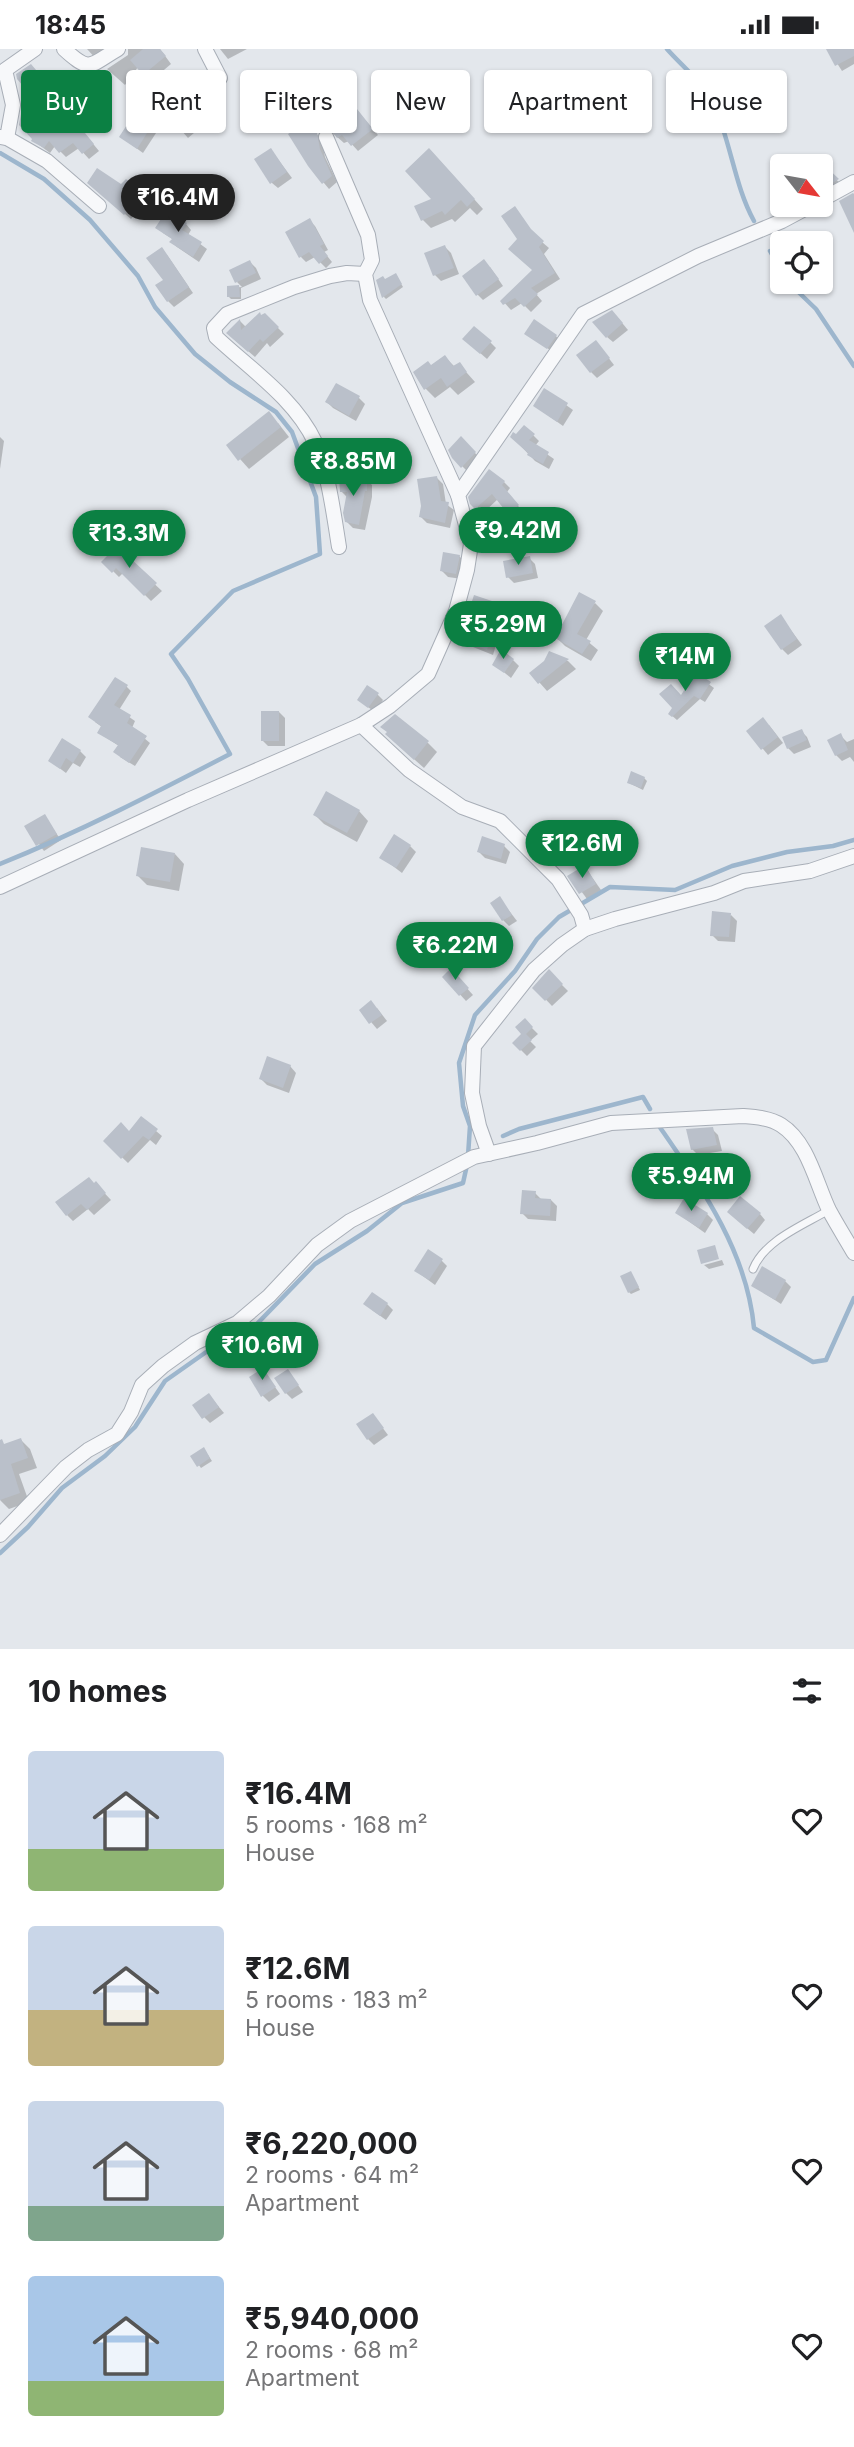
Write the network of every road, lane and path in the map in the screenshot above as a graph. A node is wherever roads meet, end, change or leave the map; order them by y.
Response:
1 (35, 49) edge
2 (64, 49) edge
3 (118, 49) edge
4 (205, 49) edge
5 (216, 70) edge
6 (4, 137) edge
7 (326, 137) dead end
8 (854, 182) edge
9 (833, 193) edge
10 (99, 206) dead end
11 (790, 217) edge
12 (365, 274) junction
13 (458, 495) junction
14 (339, 547) dead end
15 (361, 725) junction
16 (854, 856) edge
17 (0, 887) edge
18 (583, 922) junction
19 (482, 1155) junction
20 (829, 1210) junction
21 (854, 1253) edge
22 (753, 1269) dead end
23 (0, 1535) edge

1 - 6 street
2 - 3 street
4 - 5 street
6 - 10 street
7 - 12 street
8 - 9 street
11 - 13 street
12 - 13 street
12 - 14 street
13 - 15 street
15 - 17 street
15 - 18 street
16 - 18 street
18 - 19 street
19 - 20 street
19 - 23 street
20 - 21 street
20 - 22 lane

